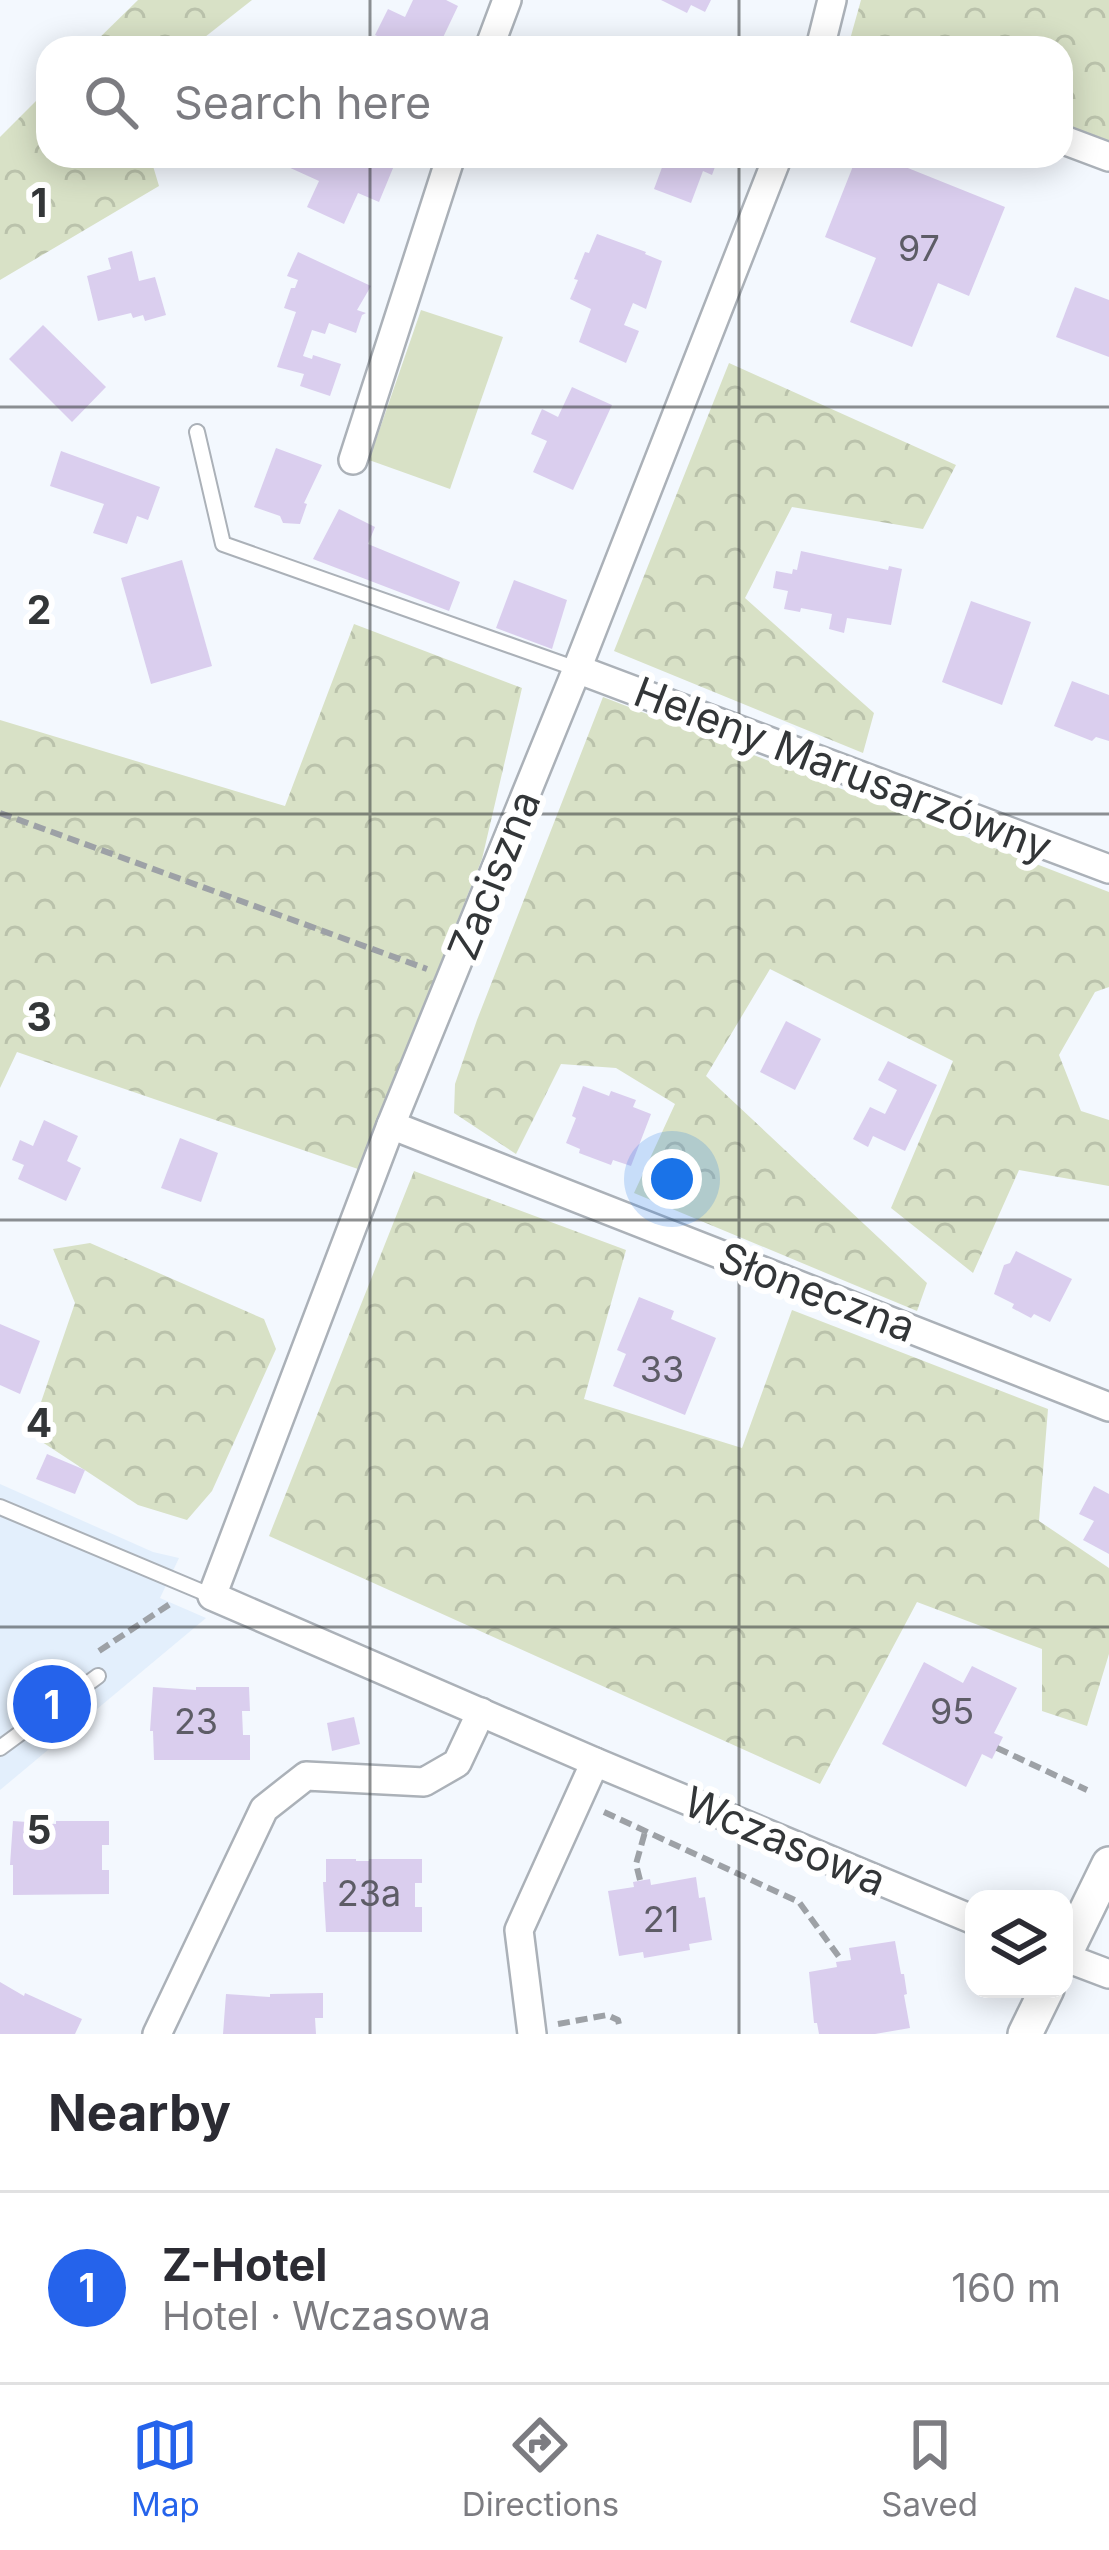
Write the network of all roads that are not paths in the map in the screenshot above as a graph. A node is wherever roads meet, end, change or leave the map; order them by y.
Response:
1 (507, 0) edge
2 (832, 0) edge
3 (494, 36) edge
4 (823, 36) edge
5 (1073, 144) edge
6 (1109, 157) edge
7 (447, 168) edge
8 (773, 168) edge
9 (197, 432) dead end
10 (353, 460) dead end
11 (577, 669) junction
12 (1109, 869) edge
13 (391, 1125) junction
14 (1109, 1407) edge
15 (0, 1507) edge
16 (212, 1596) junction
17 (98, 1676) dead end
18 (477, 1721) junction
19 (0, 1748) edge
20 (588, 1781) junction
21 (1109, 1864) edge
22 (965, 1917) edge
23 (1073, 1938) edge
24 (1073, 1960) edge
25 (1109, 1974) edge
26 (1043, 1998) edge
27 (532, 2032) edge
28 (157, 2034) edge
29 (1025, 2034) edge

1 - 3 street
2 - 4 street
5 - 6 street
7 - 10 street
8 - 11 street, Zaciszna
9 - 11 lane
11 - 12 street, Heleny Marusarzówny
11 - 13 street, Zaciszna
13 - 14 street, Słoneczna
13 - 16 street, Zaciszna
15 - 16 lane
16 - 18 street, Wczasowa
17 - 19 lane
18 - 20 street, Wczasowa
18 - 28 street
20 - 22 street, Wczasowa
20 - 27 street
21 - 23 street
24 - 25 street
26 - 29 street

